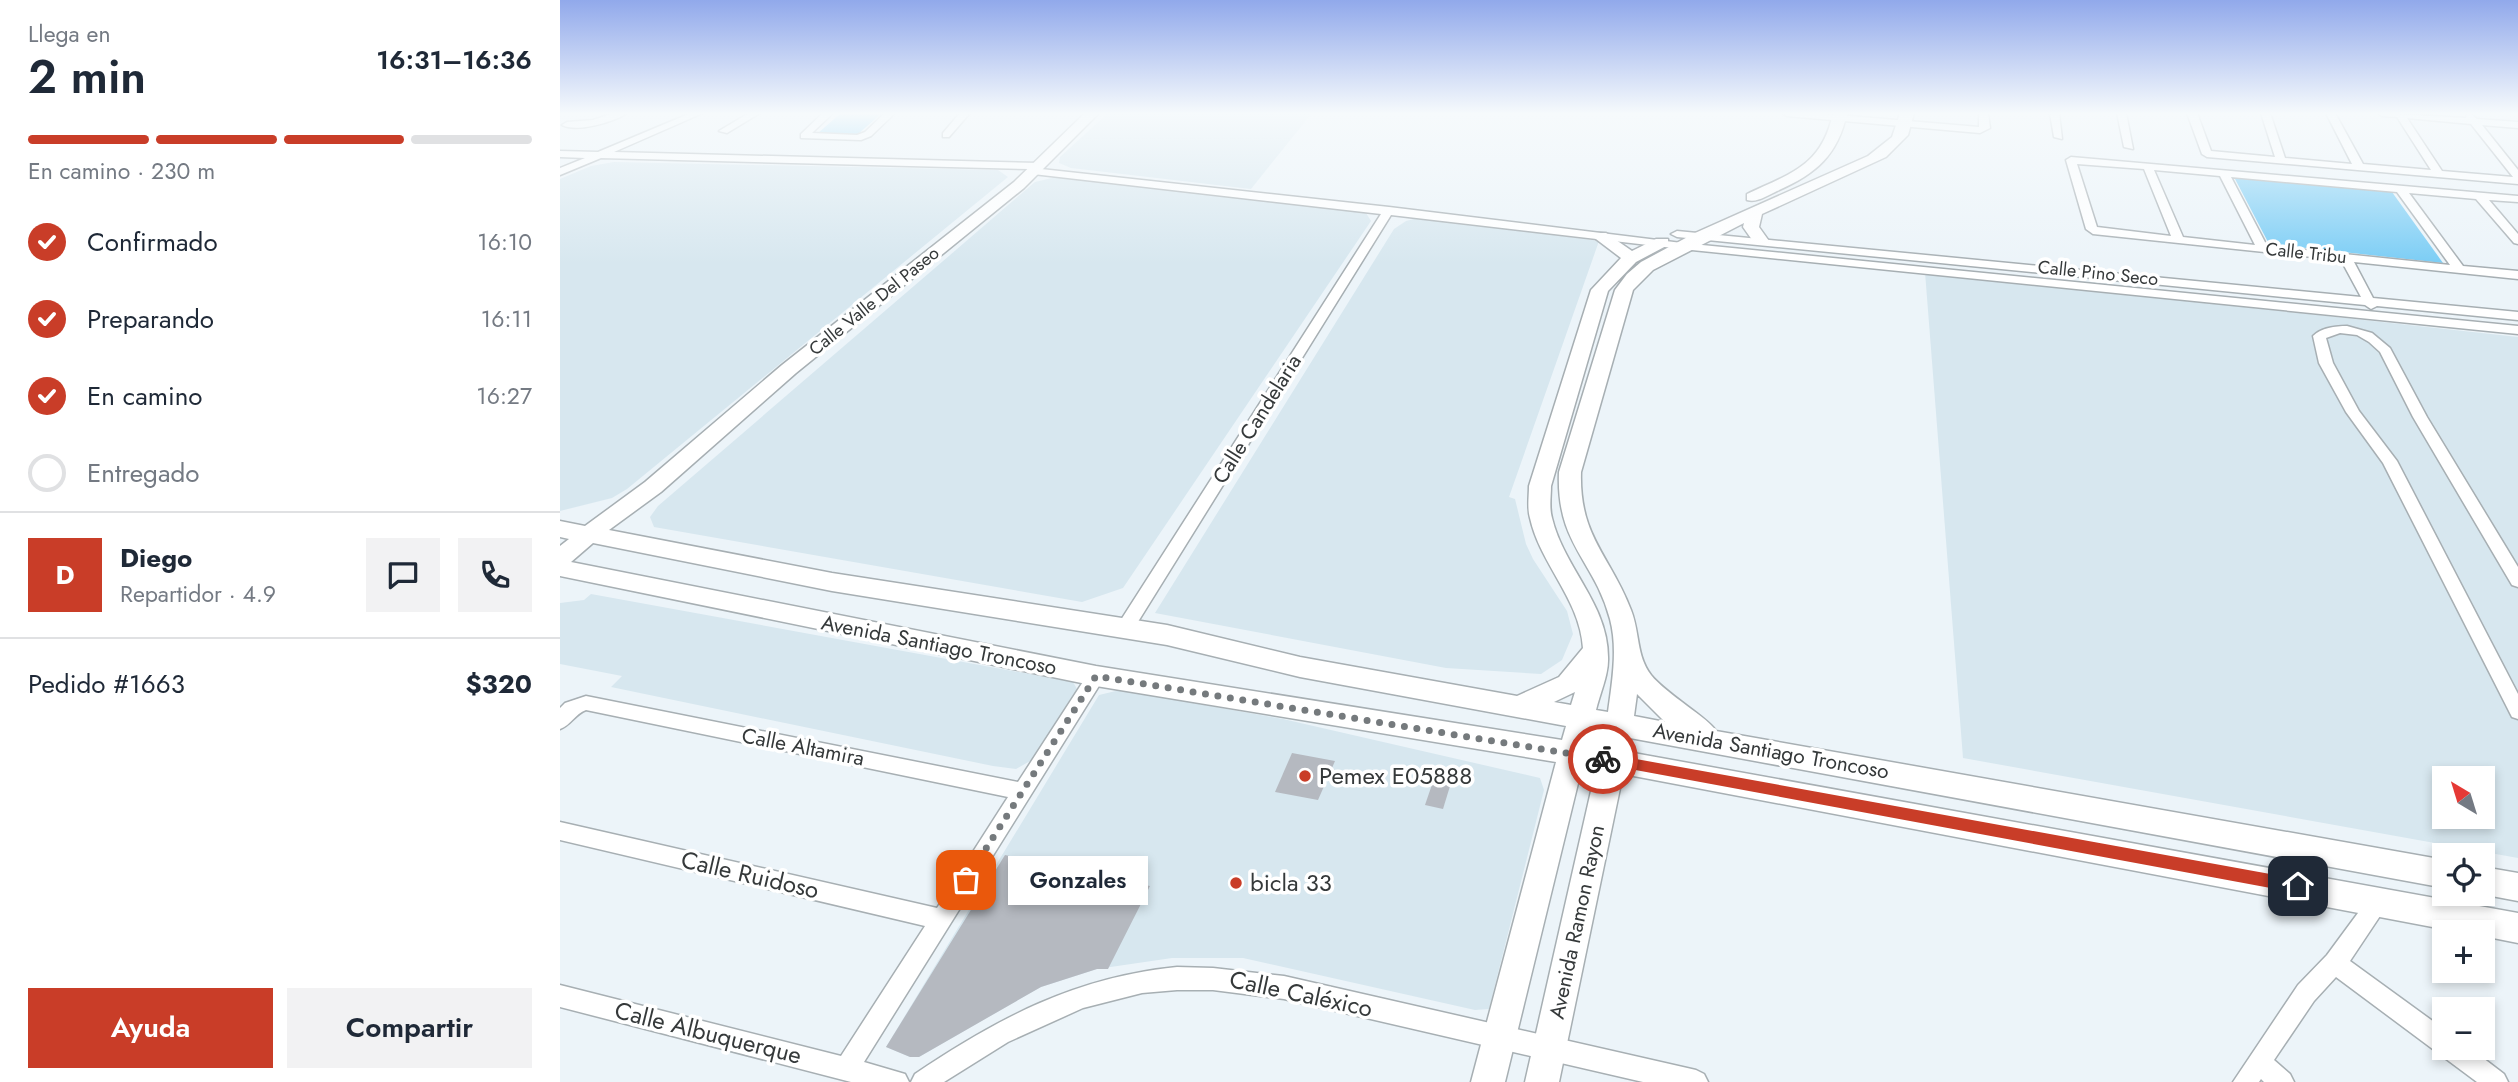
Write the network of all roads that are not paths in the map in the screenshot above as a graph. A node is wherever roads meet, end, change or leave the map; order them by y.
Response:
1 (582, 163) edge
2 (866, 163) edge
3 (1041, 163) edge
4 (1816, 163) edge
5 (1863, 163) edge
6 (2073, 163) edge
7 (2128, 163) edge
8 (2320, 163) edge
9 (2357, 163) edge
10 (2432, 163) edge
11 (2506, 163) edge
12 (2147, 165) junction
13 (2359, 167) junction
14 (1036, 169) junction
15 (560, 172) edge
16 (2223, 172) junction
17 (2439, 175) junction
18 (2518, 179) edge
19 (2400, 188) junction
20 (2480, 196) junction
21 (2518, 199) edge
22 (1389, 210) junction
23 (1755, 212) junction
24 (1601, 236) junction
25 (1702, 236) junction
26 (2178, 240) junction
27 (1673, 241) junction
28 (1761, 241) junction
29 (2518, 241) edge
30 (2263, 249) junction
31 (1630, 258) junction
32 (2346, 258) junction
33 (2459, 269) junction
34 (2518, 275) edge
35 (2368, 300) junction
36 (2375, 314) junction
37 (2518, 316) edge
38 (2518, 330) edge
39 (653, 487) junction
40 (630, 501) junction
41 (560, 521) edge
42 (586, 538) edge
43 (562, 568) edge
44 (2518, 581) edge
45 (1125, 628) junction
46 (1595, 650) junction
47 (1626, 656) junction
48 (1096, 676) junction
49 (1520, 706) junction
50 (2518, 712) edge
51 (1579, 717) junction
52 (560, 721) edge
53 (1618, 723) junction
54 (1716, 742) junction
55 (1571, 753) junction
56 (1612, 760) junction
57 (1021, 791) junction
58 (560, 831) edge
59 (2432, 871) edge
60 (2495, 882) edge
61 (2518, 887) edge
62 (2379, 901) junction
63 (941, 919) junction
64 (2518, 928) edge
65 (2334, 963) junction
66 (560, 996) edge
67 (2432, 1035) edge
68 (1497, 1038) junction
69 (1549, 1050) junction
70 (2467, 1060) edge
71 (2259, 1062) junction
72 (847, 1068) junction
73 (897, 1082) edge
74 (923, 1082) edge
75 (1488, 1082) edge
76 (1542, 1082) edge
77 (1696, 1082) edge
78 (2245, 1082) edge
79 (2283, 1082) edge
80 (2496, 1082) edge

1 - 15 street
2 - 14 street, Calle Pino Seco
3 - 14 main road, Calle Valle Del Paseo
4 - 27 main road, Avenida Ramon Rayon
5 - 23 main road, Avenida Ramon Rayon
6 - 26 street, Calle Tribu
7 - 12 street, Calle Tribu
8 - 13 street
9 - 13 street
10 - 17 street
11 - 18 street
12 - 16 street
12 - 26 street
13 - 17 street
14 - 22 street, Calle Pino Seco
14 - 39 main road, Calle Valle Del Paseo
16 - 19 street
16 - 30 street
17 - 18 street
19 - 20 street
19 - 33 street
20 - 21 street
20 - 29 street
22 - 24 street, Calle Pino Seco
22 - 45 street, Calle Candelaria
23 - 25 main road, Avenida Ramon Rayon
23 - 28 main road
24 - 27 street, Calle Pino Seco
24 - 31 main road
25 - 27 main road, Avenida Ramon Rayon
25 - 28 street, Calle Pino Seco
26 - 30 street, Calle Tribu
27 - 31 main road, Avenida Ramon Rayon
27 - 36 street, Calle Pino Seco
27 - 47 main road, Avenida Ramon Rayon
28 - 35 street, Calle Pino Seco
30 - 32 street, Calle Tribu
31 - 46 main road, Avenida Ramon Rayon
32 - 33 street, Calle Tribu
32 - 35 street
33 - 34 street, Calle Tribu
35 - 36 street
35 - 37 street, Calle Pino Seco
36 - 38 street, Calle Pino Seco
39 - 40 main road, Calle Valle Del Paseo
39 - 42 main road, Calle Valle Del Paseo
40 - 41 main road
40 - 42 main road, Calle Valle Del Paseo
42 - 43 main road
42 - 45 main road, Avenida Santiago Troncoso
43 - 48 main road, Avenida Santiago Troncoso
44 - 50 street
45 - 49 main road, Avenida Santiago Troncoso
46 - 49 main road
46 - 51 main road, Avenida Ramon Rayon
47 - 53 main road, Avenida Ramon Rayon
47 - 54 main road
48 - 55 main road, Avenida Santiago Troncoso
48 - 57 street
49 - 51 main road, Avenida Santiago Troncoso
51 - 53 main road, Avenida Santiago Troncoso
51 - 55 main road, Avenida Ramon Rayon
52 - 57 street, Calle Altamira
53 - 54 main road, Avenida Santiago Troncoso
53 - 56 main road, Avenida Ramon Rayon
54 - 59 main road, Avenida Santiago Troncoso
55 - 56 main road, Avenida Santiago Troncoso
55 - 68 main road, Avenida Ramon Rayon
56 - 62 main road, Avenida Santiago Troncoso
56 - 69 main road, Avenida Ramon Rayon
57 - 63 street
58 - 63 street, Calle Ruidoso
60 - 61 main road
62 - 64 main road, Avenida Santiago Troncoso
62 - 65 street
63 - 72 street
65 - 67 street
65 - 71 street
66 - 72 street, Calle Albuquerque
68 - 69 street, Calle Caléxico
68 - 74 street, Calle Caléxico
68 - 75 main road, Avenida Ramon Rayon
69 - 76 main road, Avenida Ramon Rayon
69 - 77 street, Calle Caléxico
70 - 80 street
71 - 78 street
71 - 79 street
72 - 73 street, Calle Albuquerque

